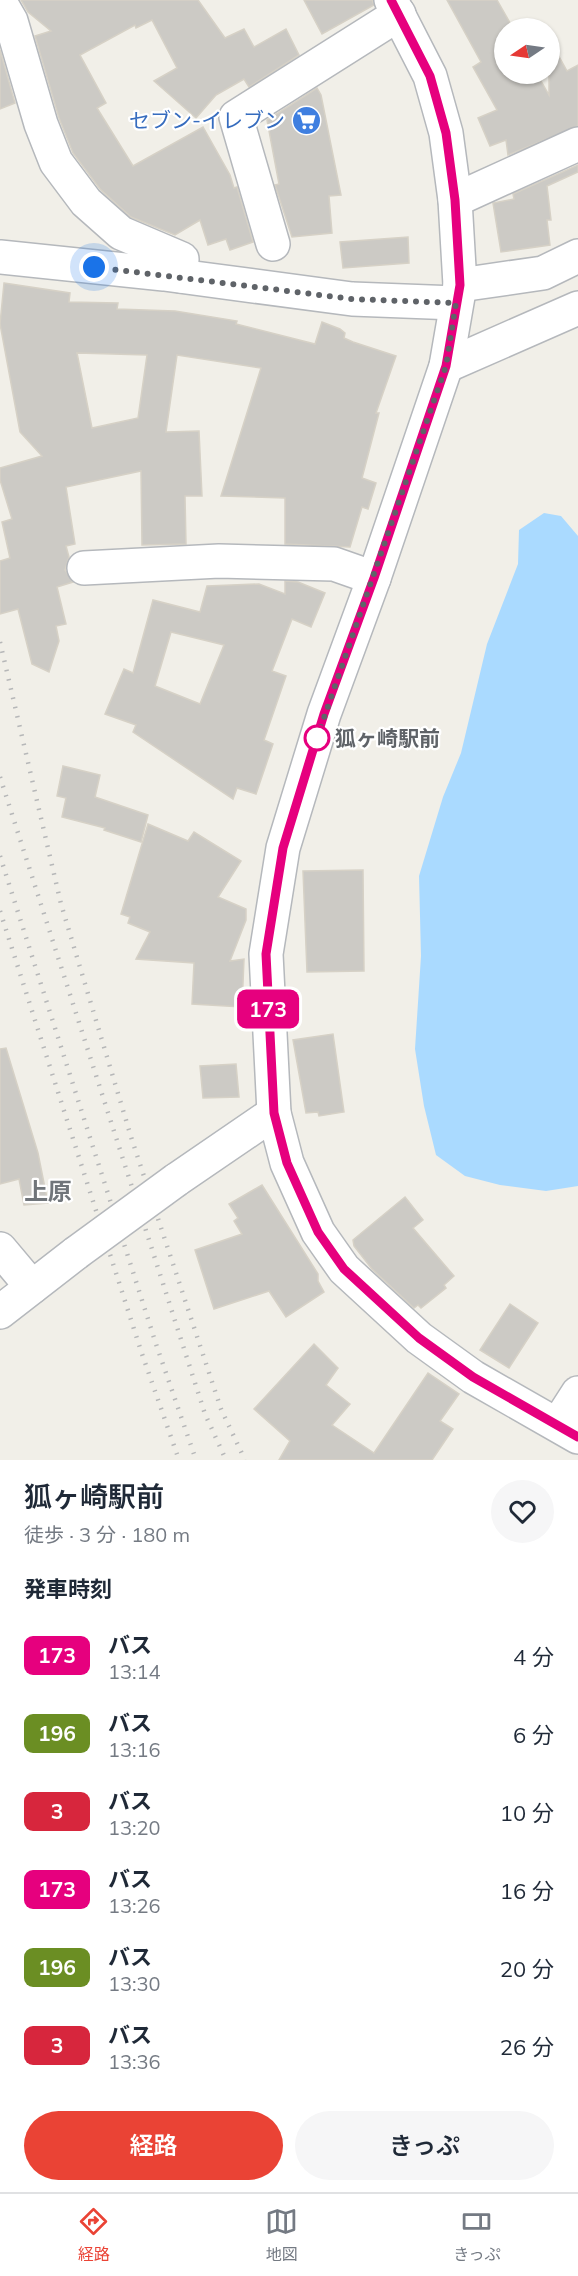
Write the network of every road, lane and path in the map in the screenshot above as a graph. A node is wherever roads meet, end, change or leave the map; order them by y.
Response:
1 (0, 2) edge
2 (395, 7) edge
3 (578, 144) edge
4 (455, 200) junction
5 (273, 244) dead end
6 (0, 256) edge
7 (578, 256) edge
8 (181, 276) junction
9 (458, 294) junction
10 (578, 308) edge
11 (446, 366) junction
12 (84, 568) dead end
13 (374, 578) junction
14 (274, 1113) junction
15 (0, 1249) edge
16 (32, 1287) junction
17 (0, 1312) edge
18 (578, 1393) edge
19 (568, 1431) edge

1 - 8 street
2 - 4 street
2 - 5 street
3 - 4 street
4 - 9 street
6 - 8 street
7 - 9 street
8 - 9 street
9 - 11 street
10 - 11 street
11 - 13 street
12 - 13 street
13 - 14 street
14 - 16 street, bridge
14 - 19 street
15 - 16 street
16 - 17 street
18 - 19 street

